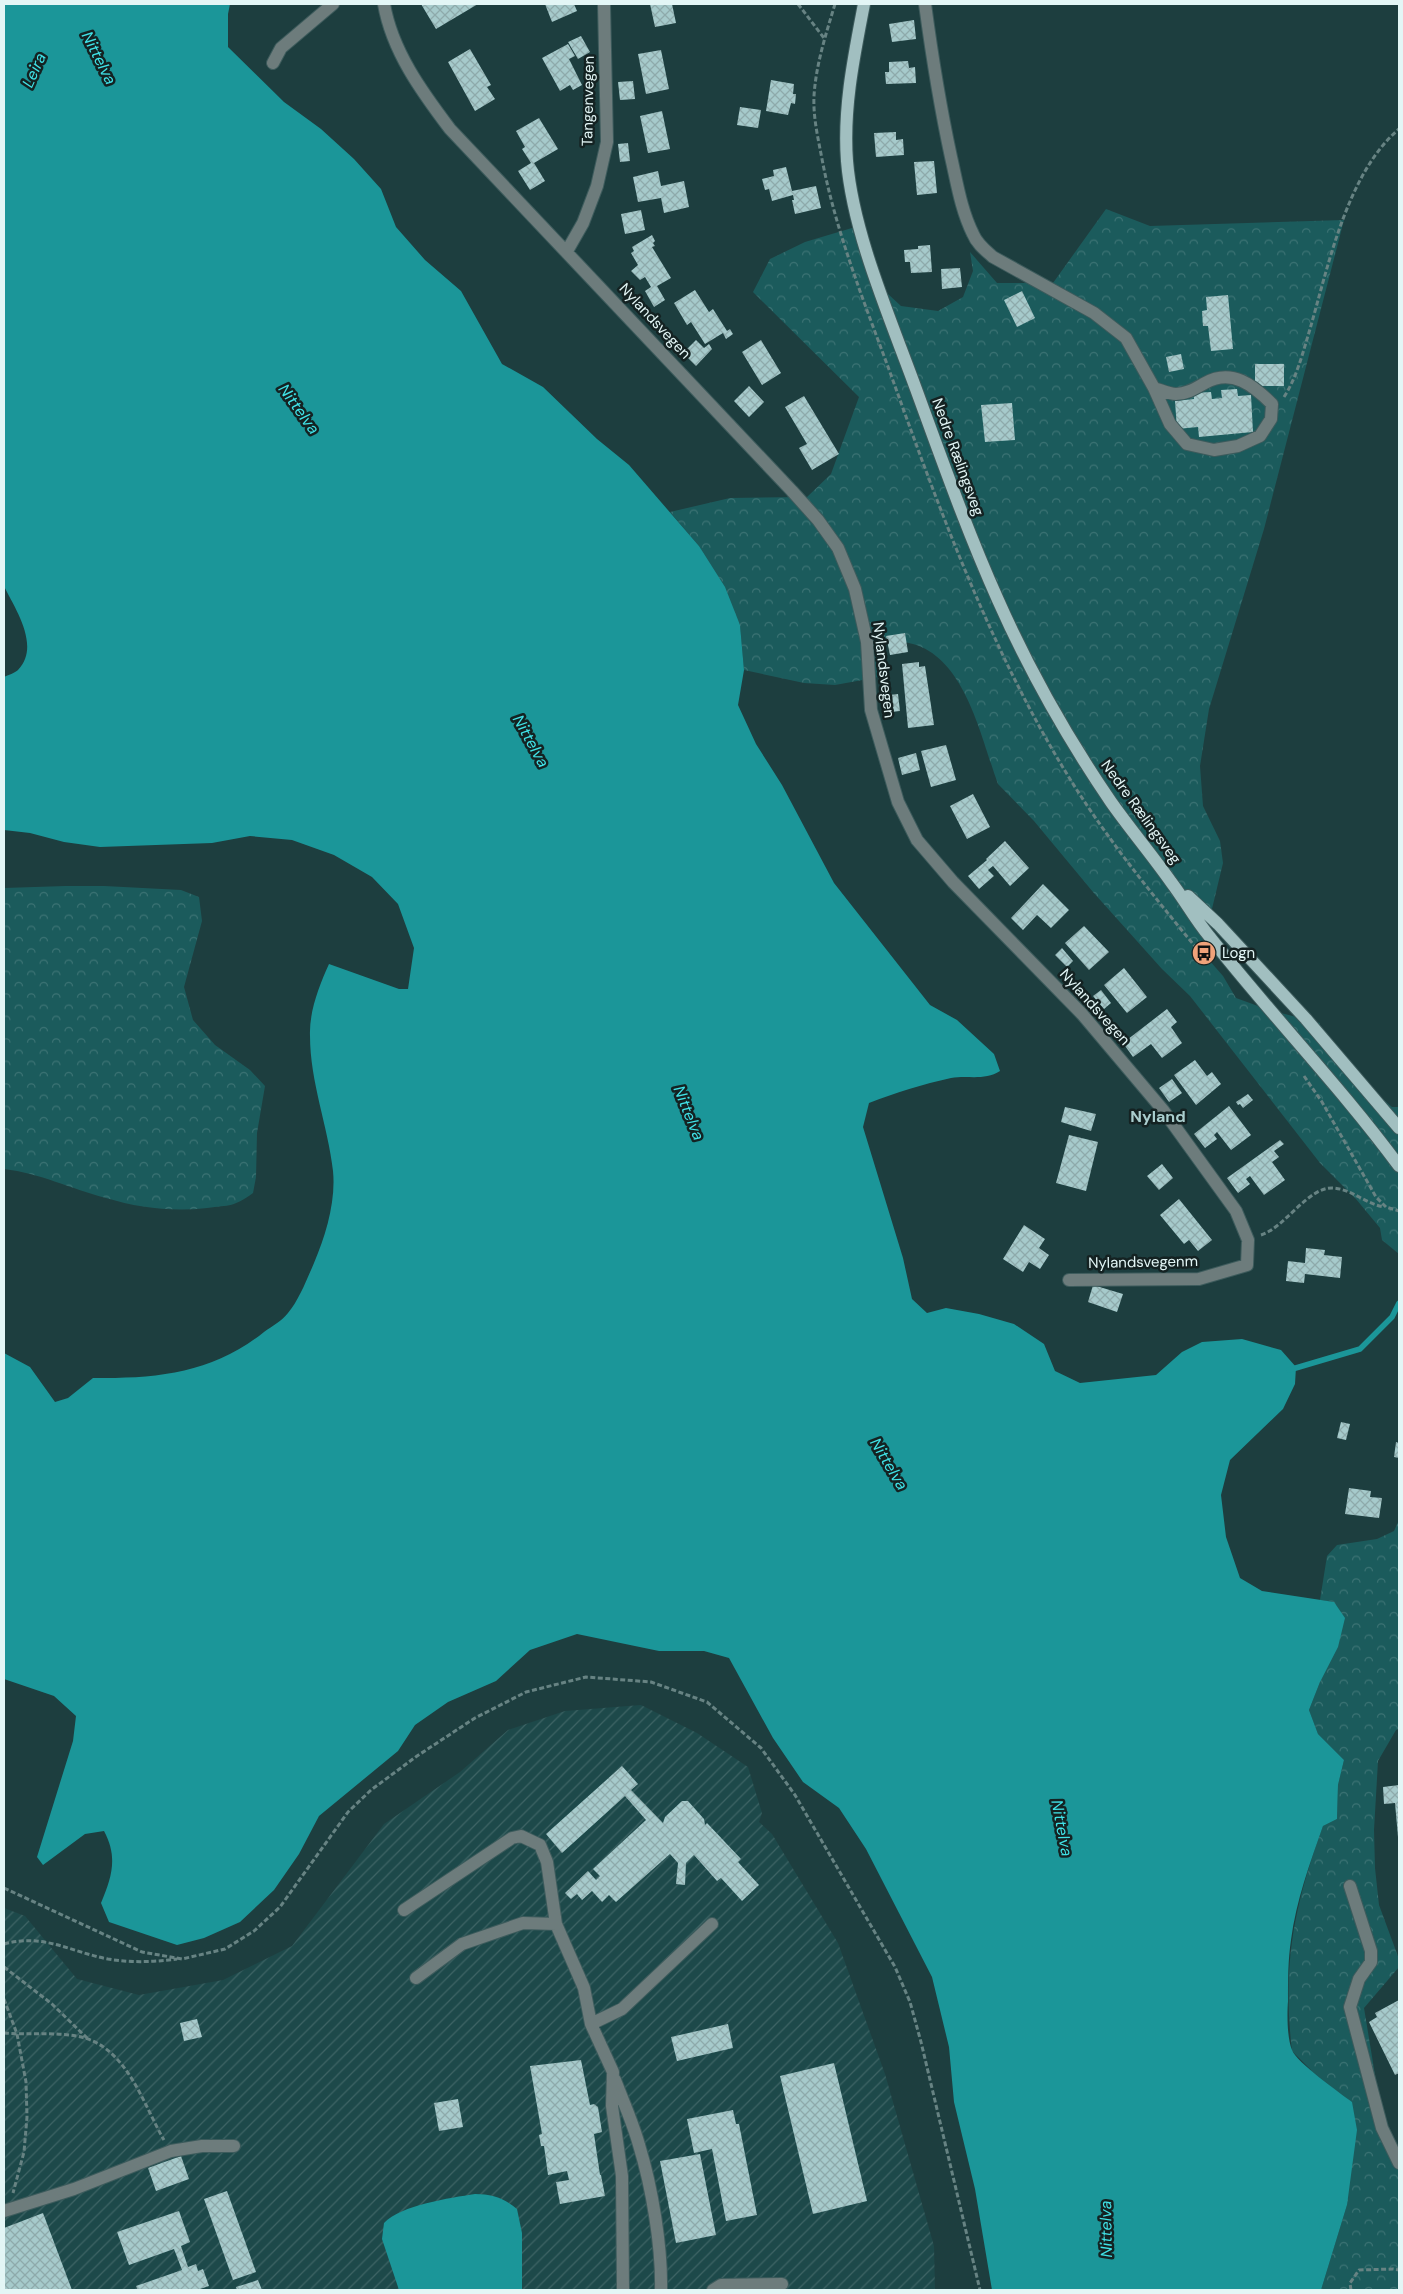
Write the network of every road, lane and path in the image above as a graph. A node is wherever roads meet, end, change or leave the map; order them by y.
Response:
1 (333, 4) edge
2 (384, 4) edge
3 (604, 4) edge
4 (798, 4) edge
5 (835, 4) edge
6 (864, 4) edge
7 (924, 4) edge
8 (824, 38) junction
9 (273, 63) dead end
10 (815, 118) dead end
11 (1399, 129) edge
12 (567, 251) junction
13 (1154, 388) junction
14 (1271, 419) junction
15 (1169, 879) junction
16 (1399, 1128) edge
17 (1399, 1166) edge
18 (1386, 1208) dead end
19 (1248, 1240) junction
20 (1247, 1265) joint
21 (1069, 1280) dead end
22 (1350, 1886) dead end
23 (4, 1888) edge
24 (404, 1910) dead end
25 (556, 1924) junction
26 (712, 1924) dead end
27 (4, 1944) edge
28 (182, 1959) junction
29 (4, 1967) edge
30 (416, 1978) dead end
31 (4, 1999) edge
32 (592, 2024) junction
33 (4, 2033) edge
34 (17, 2034) junction
35 (88, 2039) junction
36 (613, 2072) junction
37 (234, 2146) dead end
38 (172, 2151) junction
39 (1399, 2163) edge
40 (8, 2210) edge
41 (1399, 2270) edge
42 (782, 2284) dead end
43 (624, 2290) edge
44 (661, 2290) edge
45 (713, 2290) edge
46 (980, 2290) edge
47 (1351, 2290) edge

1 - 9 street
2 - 12 street, Nylandsvegen
3 - 12 street, Tangenvegen
4 - 8 path
5 - 8 path
6 - 15 main road, Nedre Rælingsveg
7 - 13 street
8 - 10 path
11 - 14 path
12 - 19 street, Nylandsvegen
13 - 14 street
13 - 14 street
15 - 16 main road, Nedre Rælingsveg
15 - 17 main road, Nedre Rælingsveg
18 - 19 path
19 - 20 street, Nylandsvegen
20 - 21 street, Nylandsvegenm
22 - 39 street
23 - 28 path
24 - 25 street
25 - 30 street
25 - 32 street
26 - 32 street
27 - 28 path
28 - 46 path
29 - 35 path
31 - 34 path
32 - 36 street
33 - 34 path
34 - 35 path
34 - 40 path
35 - 38 path
36 - 43 street
36 - 44 street
37 - 38 street
38 - 40 street
41 - 47 path
42 - 45 street

